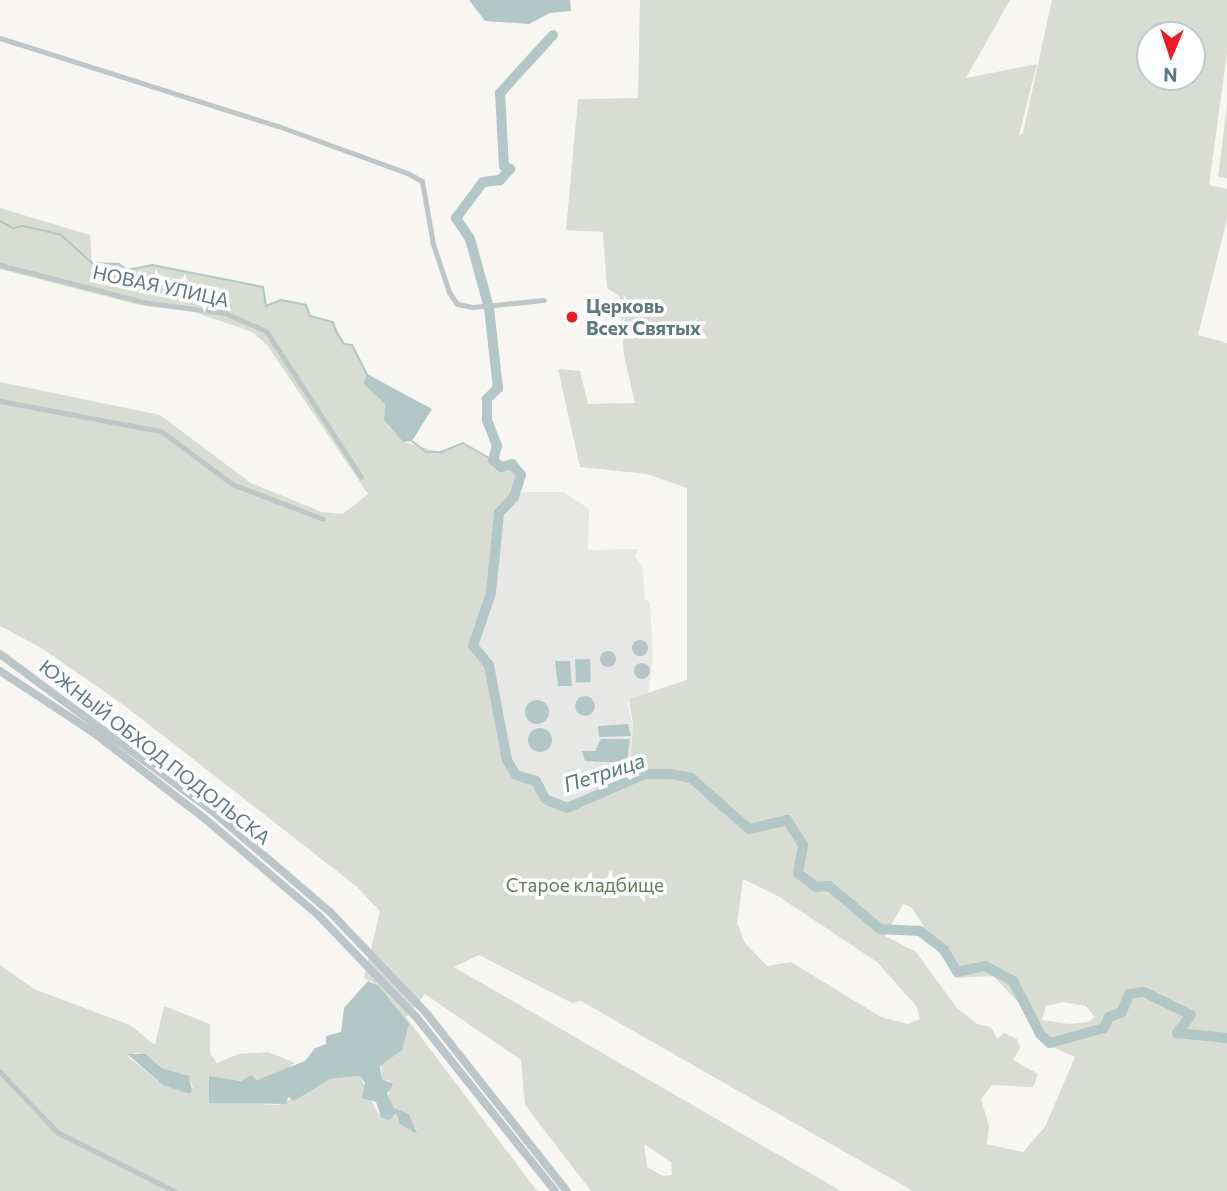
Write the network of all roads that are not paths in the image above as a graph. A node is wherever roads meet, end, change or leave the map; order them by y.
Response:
1 (0, 38) edge
2 (0, 265) edge
3 (544, 300) dead end
4 (0, 401) edge
5 (361, 477) dead end
6 (323, 519) dead end
7 (0, 654) edge
8 (0, 671) edge
9 (0, 1072) edge
10 (174, 1191) edge
11 (555, 1191) edge
12 (567, 1191) edge

1 - 3 street
2 - 5 street, НОВАЯ УЛИЦА
4 - 6 street
7 - 12 main road, ЮЖНЫЙ ОБХОД ПОДОЛЬСКА
8 - 11 main road, ЮЖНЫЙ ОБХОД ПОДОЛЬСКА
9 - 10 street

